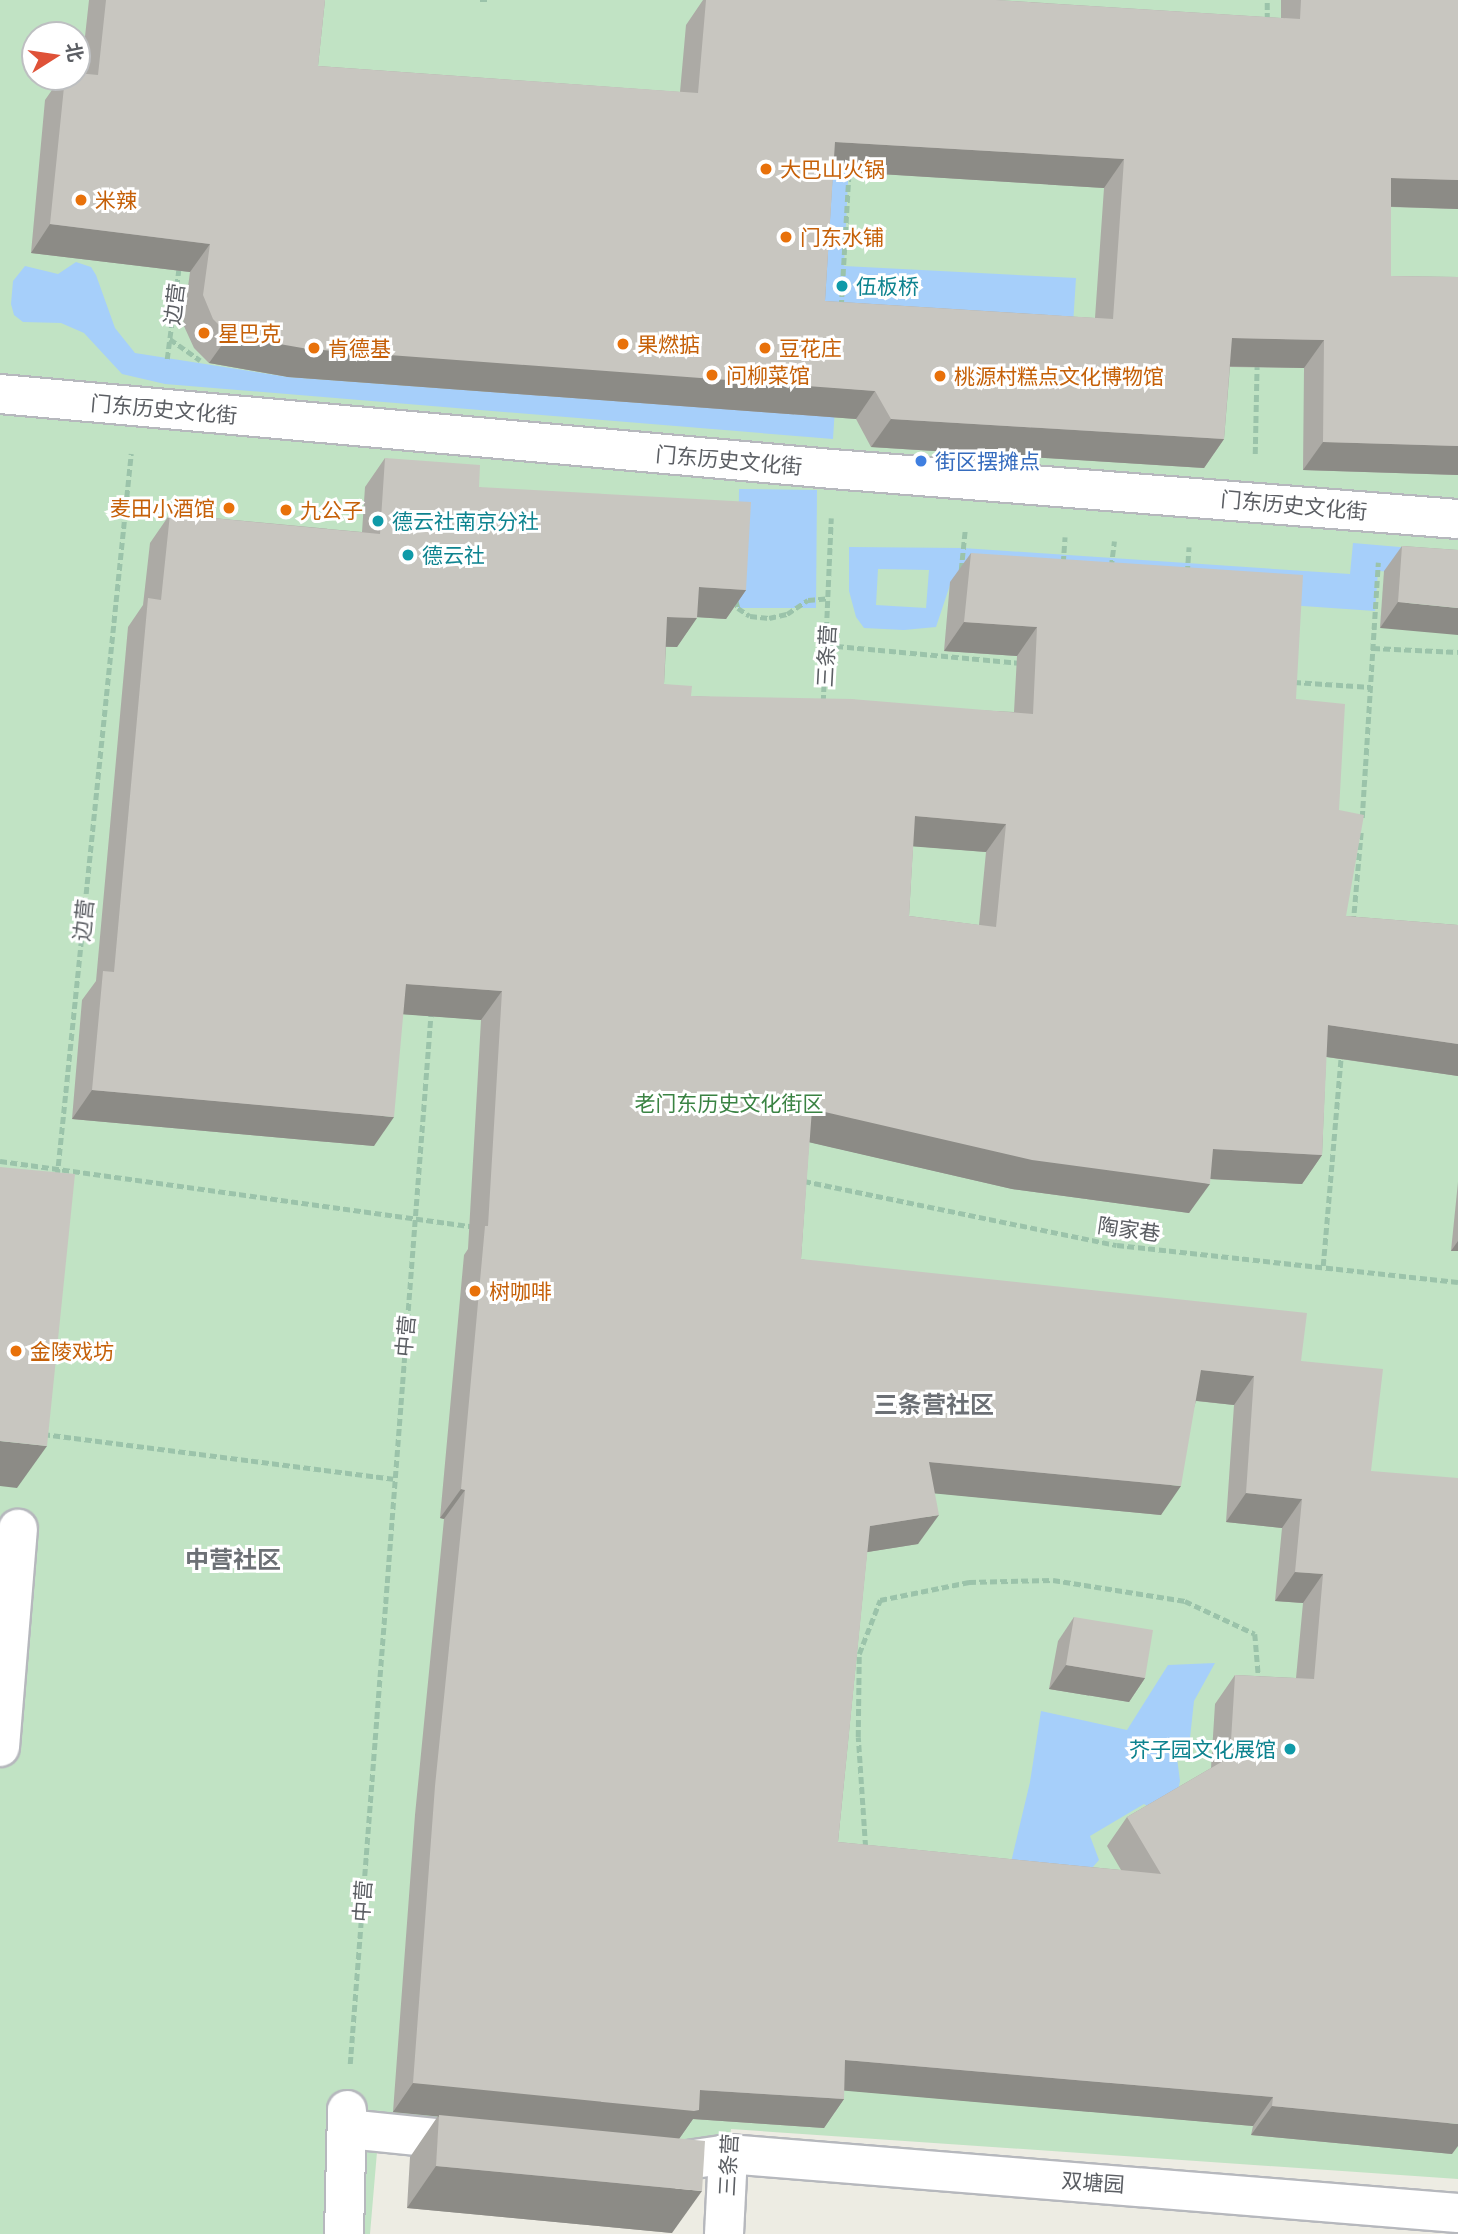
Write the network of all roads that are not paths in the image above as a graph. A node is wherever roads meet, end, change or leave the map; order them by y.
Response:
1 (0, 394) edge
2 (1458, 519) edge
3 (18, 1529) dead end
4 (0, 1747) edge
5 (513, 2146) edge
6 (728, 2154) junction
7 (609, 2155) edge
8 (1458, 2213) edge
9 (344, 2234) edge
10 (724, 2234) edge

1 - 2 street, 门东历史文化街
3 - 4 street
5 - 9 street
6 - 7 street, 双塘园
6 - 8 street, 双塘园
6 - 10 street, 三条营

